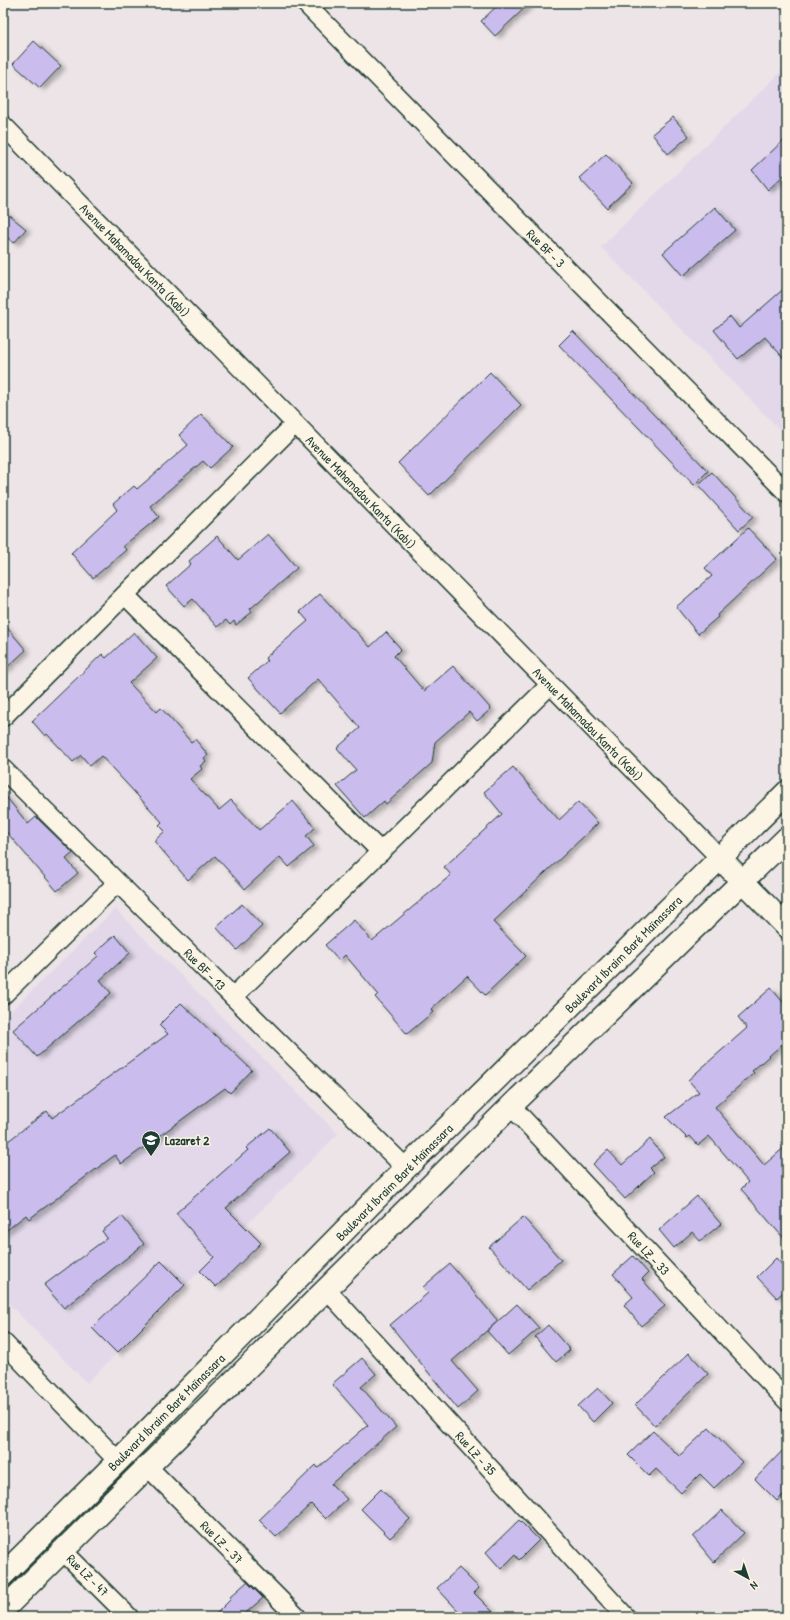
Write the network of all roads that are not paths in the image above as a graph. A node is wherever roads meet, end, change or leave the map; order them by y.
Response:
1 (305, 3) edge
2 (3, 125) edge
3 (295, 424) junction
4 (787, 493) edge
5 (125, 594) junction
6 (550, 685) junction
7 (3, 717) edge
8 (3, 769) edge
9 (787, 792) edge
10 (787, 838) edge
11 (380, 852) junction
12 (720, 858) junction
13 (117, 882) junction
14 (742, 882) junction
15 (787, 927) edge
16 (3, 994) edge
17 (233, 997) junction
18 (511, 1106) junction
19 (406, 1168) junction
20 (326, 1289) junction
21 (3, 1342) edge
22 (787, 1401) edge
23 (118, 1461) junction
24 (148, 1467) junction
25 (63, 1550) junction
26 (3, 1575) edge
27 (3, 1610) edge
28 (129, 1617) edge
29 (297, 1617) edge
30 (626, 1617) edge

1 - 4 street, Rue BF - 3
2 - 3 street, Avenue Mahamadou Kanta (Kabi)
3 - 5 street
3 - 6 street, Avenue Mahamadou Kanta (Kabi)
5 - 7 street
5 - 11 street
6 - 11 street
6 - 12 street, Avenue Mahamadou Kanta (Kabi)
8 - 13 street, Rue BF - 13
9 - 12 main road, Boulevard Ibraim Baré Maïnassara
10 - 14 main road, Boulevard Ibraim Baré Maïnassara
11 - 17 street
12 - 14 main road
12 - 19 main road, Boulevard Ibraim Baré Maïnassara
13 - 16 street
13 - 17 street, Rue BF - 13
14 - 15 main road
14 - 18 main road, Boulevard Ibraim Baré Maïnassara
17 - 19 street, Rue BF - 13
18 - 20 main road, Boulevard Ibraim Baré Maïnassara
18 - 22 street, Rue LZ - 33
19 - 23 main road, Boulevard Ibraim Baré Maïnassara
20 - 24 main road, Boulevard Ibraim Baré Maïnassara
20 - 30 street, Rue LZ - 35
21 - 23 street
23 - 26 main road, Boulevard Ibraim Baré Maïnassara
24 - 25 main road, Boulevard Ibraim Baré Maïnassara
24 - 29 street, Rue LZ - 37
25 - 27 main road, Boulevard Ibraim Baré Maïnassara
25 - 28 street, Rue LZ - 47

